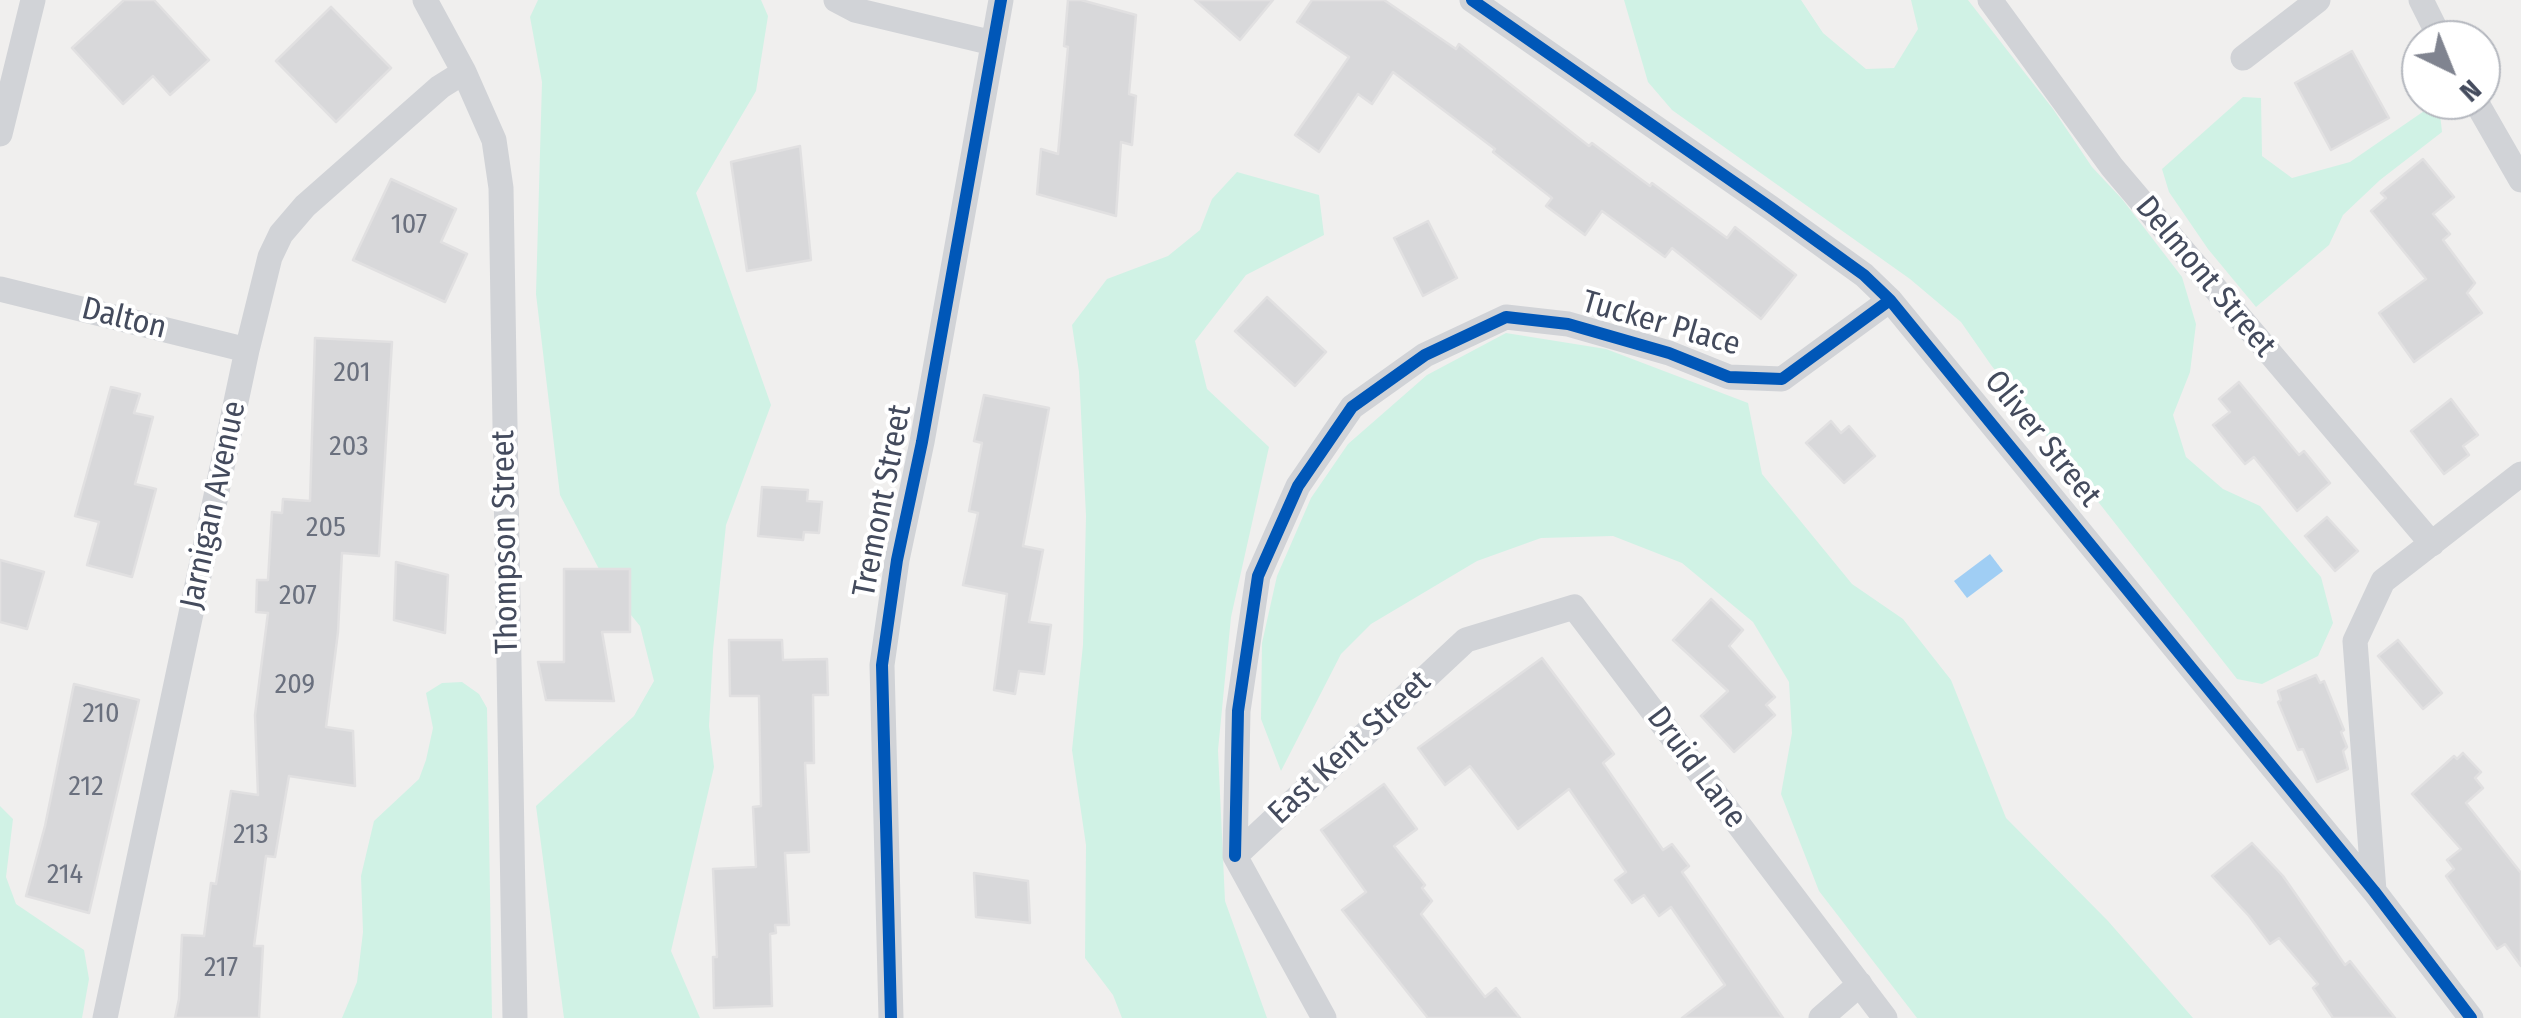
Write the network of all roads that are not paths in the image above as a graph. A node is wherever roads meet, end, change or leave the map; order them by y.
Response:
1 (34, 0) edge
2 (425, 0) edge
3 (836, 0) edge
4 (1001, 0) edge
5 (1472, 0) edge
6 (1990, 0) edge
7 (2318, 0) edge
8 (993, 43) junction
9 (2243, 58) dead end
10 (464, 72) junction
11 (2486, 120) edge
12 (0, 134) edge
13 (2521, 180) edge
14 (0, 289) edge
15 (1890, 300) junction
16 (247, 350) junction
17 (2521, 474) edge
18 (2432, 544) junction
19 (1466, 640) joint
20 (1234, 856) junction
21 (2374, 890) junction
22 (1860, 984) junction
23 (106, 1018) edge
24 (515, 1018) edge
25 (891, 1018) edge
26 (1324, 1018) edge
27 (1821, 1018) edge
28 (1886, 1018) edge
29 (2471, 1018) edge

1 - 12 street
2 - 10 street, Thompson Street
3 - 8 street
4 - 8 street, Tremont Street
5 - 15 street, Oliver Street
6 - 18 street, Delmont Street
7 - 9 street
8 - 25 street, Tremont Street
10 - 16 street, Jarnigan Avenue
10 - 24 street, Thompson Street
11 - 13 street
14 - 16 street, Dalton
15 - 20 street, Tucker Place
15 - 21 street, Oliver Street
16 - 23 street, Jarnigan Avenue
17 - 18 street
18 - 21 street
19 - 20 street, East Kent Street
19 - 22 street, Druid Lane
20 - 26 street
21 - 29 street, Oliver Street
22 - 27 street
22 - 28 street, Druid Lane

